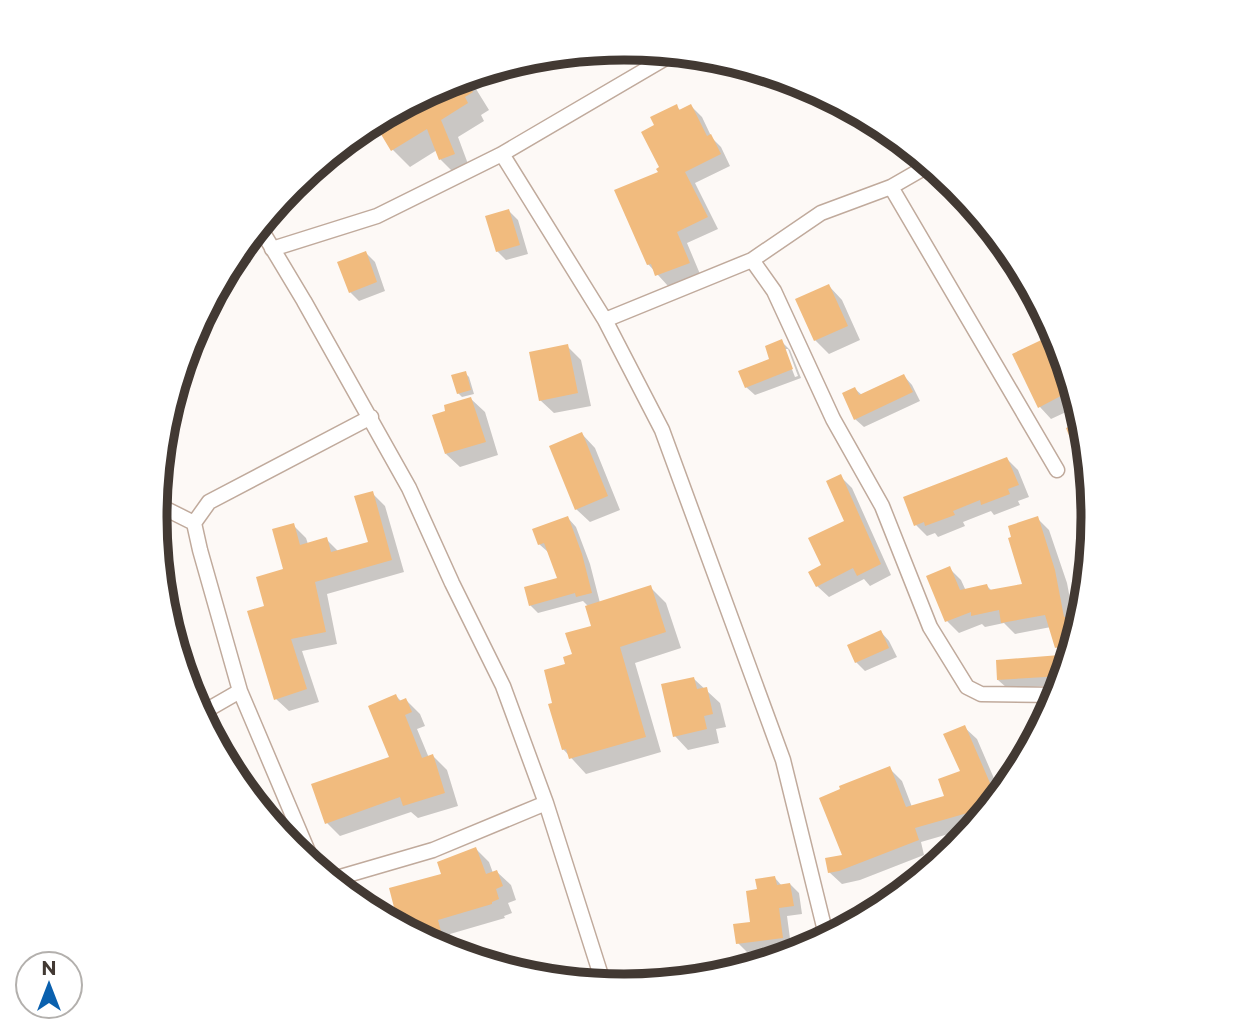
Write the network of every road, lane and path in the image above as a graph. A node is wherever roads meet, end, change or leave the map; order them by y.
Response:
1 (661, 61) edge
2 (502, 154) junction
3 (922, 169) edge
4 (891, 187) junction
5 (264, 235) edge
6 (272, 250) junction
7 (752, 260) junction
8 (605, 320) junction
9 (371, 417) junction
10 (1057, 470) dead end
11 (167, 510) edge
12 (194, 523) junction
13 (240, 691) junction
14 (1046, 695) edge
15 (209, 709) edge
16 (546, 803) junction
17 (305, 845) edge
18 (342, 877) edge
19 (824, 928) edge
20 (600, 974) edge

1 - 2 street
2 - 6 street
2 - 8 street
3 - 4 street
4 - 7 street
4 - 10 street
5 - 6 street
6 - 9 street
7 - 8 street
7 - 14 street
8 - 19 street
9 - 12 street
9 - 16 street
11 - 12 street
12 - 13 street
13 - 15 street
13 - 17 street
16 - 18 street
16 - 20 street

